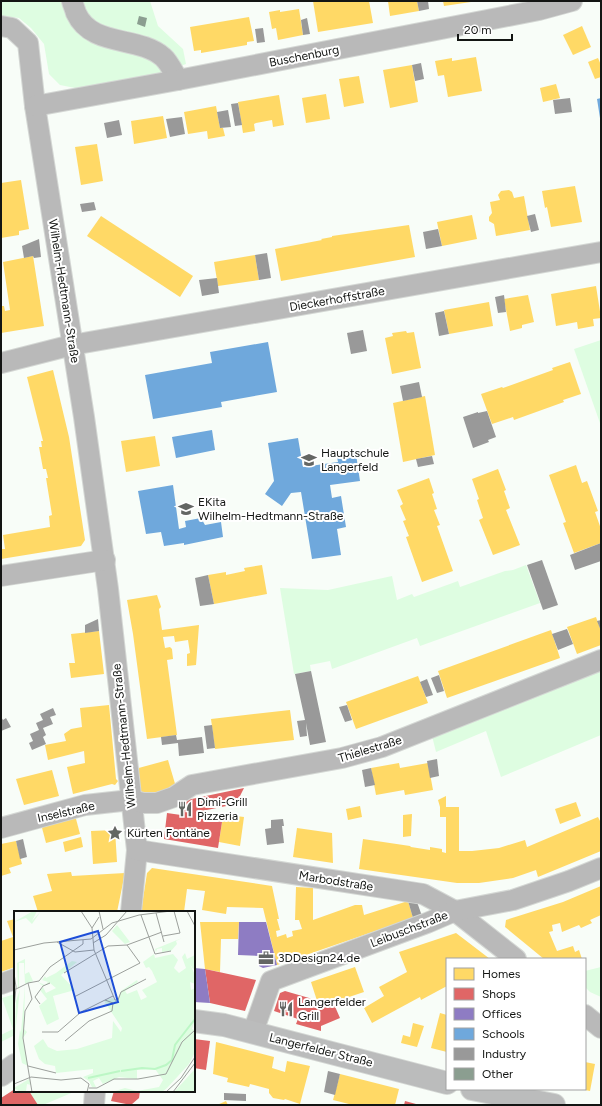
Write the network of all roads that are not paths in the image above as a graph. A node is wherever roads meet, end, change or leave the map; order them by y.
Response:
1 (72, 1) edge
2 (572, 1) edge
3 (6, 27) edge
4 (178, 80) junction
5 (35, 106) junction
6 (601, 252) edge
7 (72, 345) junction
8 (1, 363) edge
9 (104, 560) junction
10 (1, 576) edge
11 (601, 660) edge
12 (131, 800) junction
13 (1, 828) edge
14 (137, 850) junction
15 (601, 868) edge
16 (131, 911) edge
17 (455, 911) junction
18 (515, 958) edge
19 (14, 979) edge
20 (1, 984) edge
21 (586, 1016) edge
22 (195, 1021) edge
23 (601, 1028) edge
24 (253, 1032) junction
25 (14, 1066) edge
26 (1, 1074) edge
27 (446, 1083) edge
28 (477, 1090) edge
29 (95, 1092) edge
30 (94, 1105) edge
31 (554, 1105) edge

1 - 4 street
2 - 4 street, Buschenburg
3 - 5 street, Wilhelm-Hedtmann-Straße
4 - 5 street, Buschenburg
5 - 7 street, Wilhelm-Hedtmann-Straße
6 - 7 street, Dieckerhoffstraße
7 - 8 street, Dieckerhoffstraße
7 - 9 street, Wilhelm-Hedtmann-Straße
9 - 10 street
9 - 12 street, Wilhelm-Hedtmann-Straße
11 - 12 street, Thielestraße
12 - 13 street, Inselstraße
12 - 14 street, Wilhelm-Hedtmann-Straße
14 - 16 street, Wilhelm-Hedtmann-Straße
14 - 17 street, Marbodstraße
15 - 17 street, Leibuschstraße
17 - 18 street, Marbodstraße
17 - 24 street, Leibuschstraße
19 - 20 street
21 - 23 street
22 - 24 main road, Langerfelder Straße
24 - 27 main road, Langerfelder Straße
25 - 26 main road
28 - 31 main road
29 - 30 street

